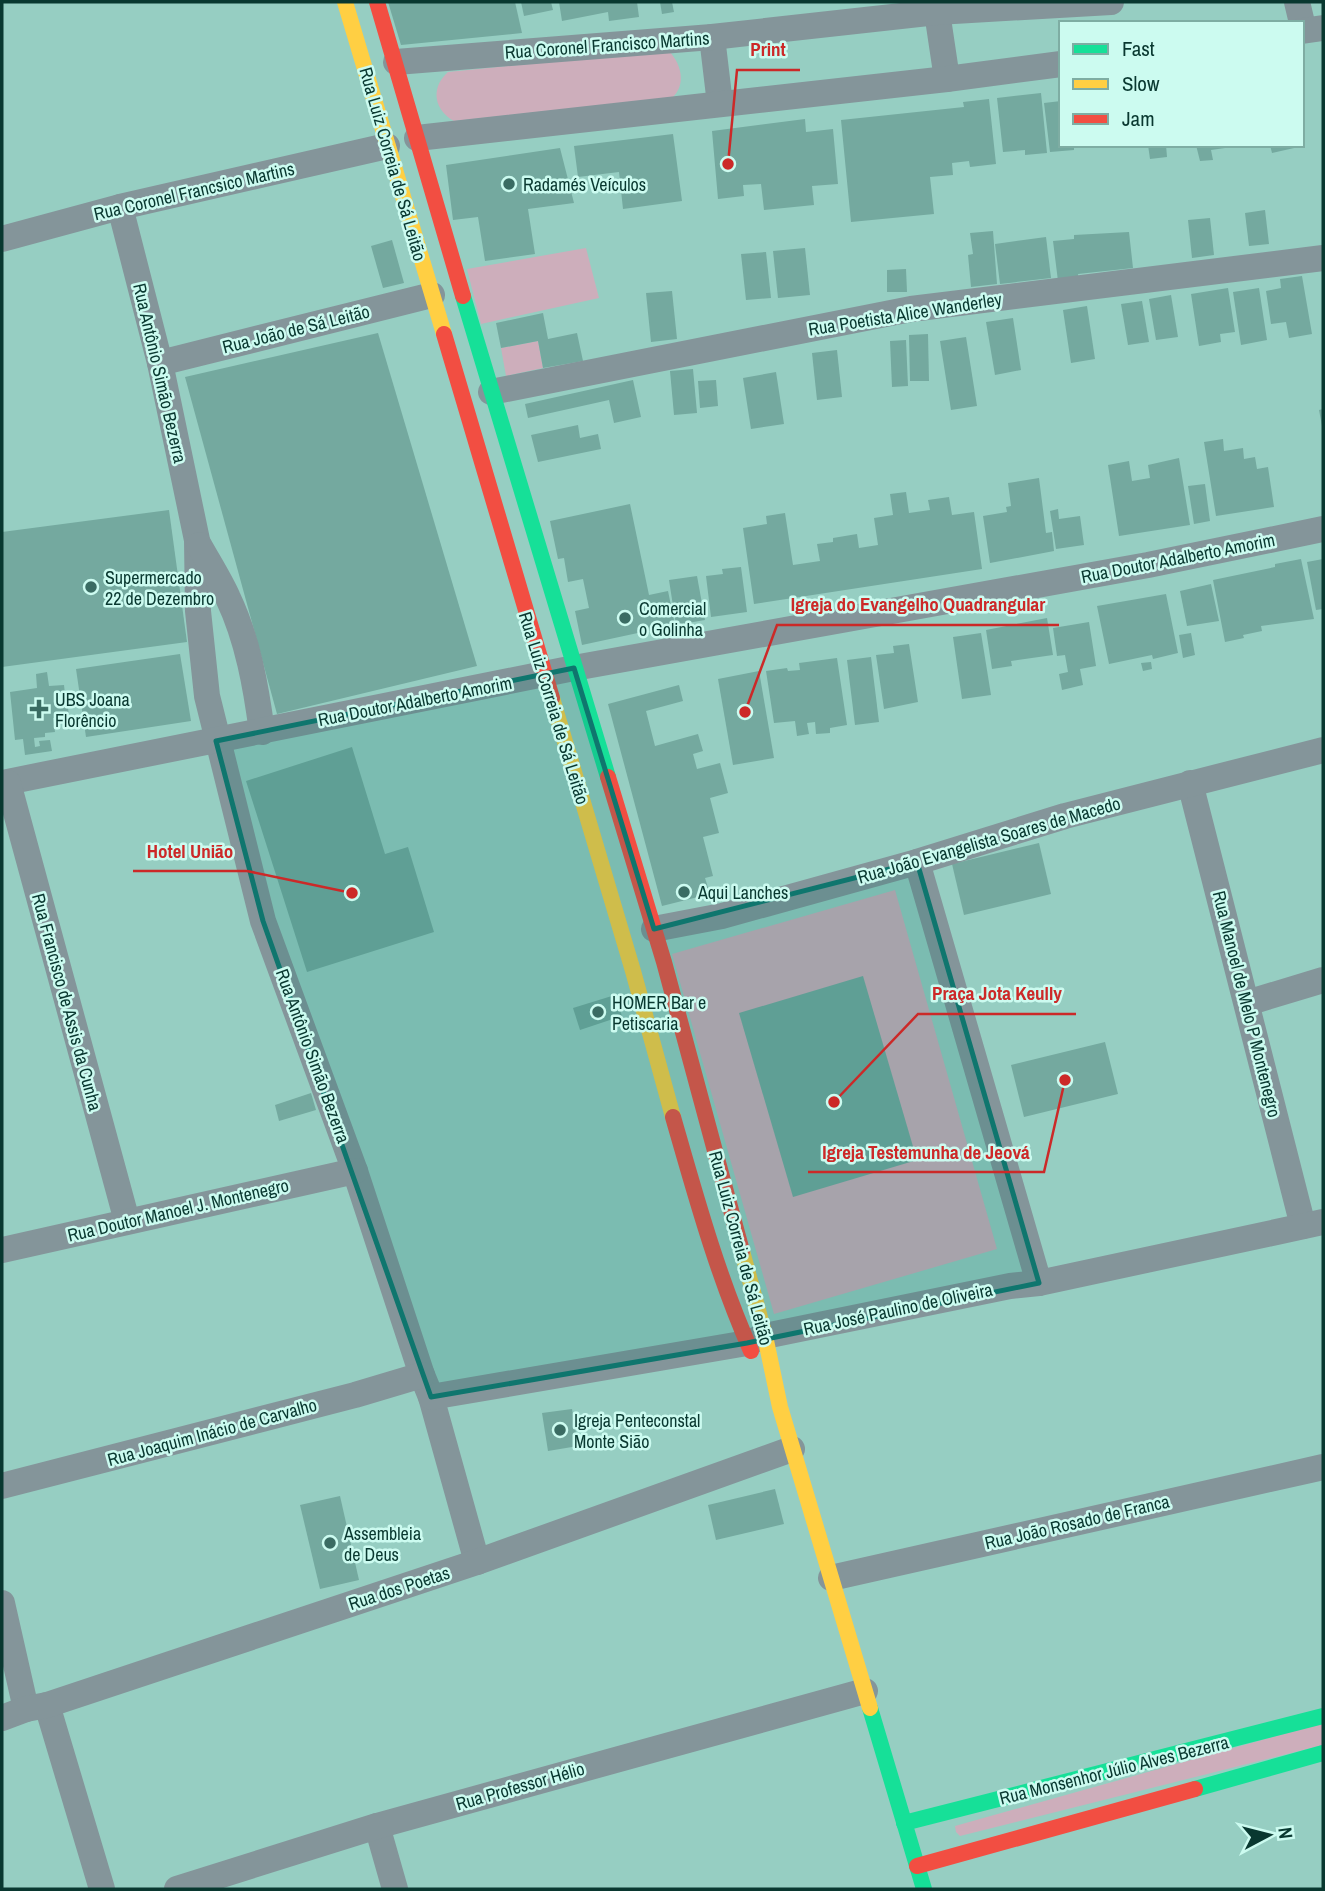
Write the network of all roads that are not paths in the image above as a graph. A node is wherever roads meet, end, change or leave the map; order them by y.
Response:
1 (345, 2) edge
2 (377, 2) edge
3 (1111, 2) edge
4 (1297, 2) edge
5 (937, 12) junction
6 (1307, 27) edge
7 (712, 37) junction
8 (396, 62) junction
9 (1059, 64) edge
10 (947, 79) junction
11 (720, 104) junction
12 (417, 138) junction
13 (387, 146) junction
14 (120, 207) junction
15 (2, 239) edge
16 (1323, 258) edge
17 (432, 295) junction
18 (160, 363) junction
19 (491, 392) junction
20 (1323, 529) edge
21 (197, 541) junction
22 (574, 668) junction
23 (544, 675) junction
24 (262, 732) junction
25 (216, 741) junction
26 (1323, 750) edge
27 (5, 783) edge
28 (1190, 783) junction
29 (917, 862) junction
30 (654, 929) junction
31 (1323, 980) edge
32 (1247, 1003) junction
33 (355, 1171) junction
34 (127, 1221) junction
35 (1313, 1224) edge
36 (2, 1250) edge
37 (1039, 1283) junction
38 (756, 1339) junction
39 (426, 1385) junction
40 (792, 1449) junction
41 (1323, 1467) edge
42 (2, 1486) edge
43 (477, 1562) junction
44 (831, 1578) junction
45 (2, 1603) edge
46 (865, 1691) junction
47 (25, 1711) edge
48 (1323, 1716) edge
49 (1323, 1753) edge
50 (904, 1823) junction
51 (377, 1826) junction
52 (917, 1866) junction
53 (102, 1889) edge
54 (177, 1889) edge
55 (395, 1889) edge
56 (924, 1889) edge

1 - 13 main road, Rua Luiz Correia de Sá Leitão
2 - 8 main road, Rua Luiz Correia de Sá Leitão
3 - 5 street, Rua Coronel Francisco Martins
4 - 6 street
5 - 7 street, Rua Coronel Francisco Martins
5 - 10 street
7 - 8 street, Rua Coronel Francisco Martins
7 - 11 street
8 - 12 main road, Rua Luiz Correia de Sá Leitão
9 - 10 street
10 - 11 street
11 - 12 street
12 - 19 main road, Rua Luiz Correia de Sá Leitão
13 - 14 street, Rua Coronel Francsico Martins
13 - 17 main road, Rua Luiz Correia de Sá Leitão
14 - 15 street, Rua Coronel Francsico Martins
14 - 18 street, Rua Antônio Simão Bezerra
16 - 19 street, Rua Poetista Alice Wanderley
17 - 18 street, Rua João de Sá Leitão
17 - 23 main road, Rua Luiz Correia de Sá Leitão
18 - 21 street, Rua Antônio Simão Bezerra
19 - 22 main road, Rua Luiz Correia de Sá Leitão
20 - 22 street, Rua Doutor Adalberto Amorim
21 - 24 street, Rua Antônio Simão Bezerra
21 - 25 street, Rua Antônio Simão Bezerra
22 - 23 street, Rua Doutor Adalberto Amorim
22 - 30 main road, Rua Luiz Correia de Sá Leitão
23 - 24 street, Rua Doutor Adalberto Amorim
23 - 38 main road, Rua Luiz Correia de Sá Leitão
24 - 25 street, Rua Doutor Adalberto Amorim
25 - 27 street, Rua Doutor Adalberto Amorim
25 - 33 street, Rua Antônio Simão Bezerra
26 - 28 street, Rua João Evangelista Soares de Macedo
27 - 34 street, Rua Francisco de Assis da Cunha
28 - 29 street, Rua João Evangelista Soares de Macedo
28 - 32 street, Rua Manoel de Melo P Montenegro
29 - 30 street, Rua João Evangelista Soares de Macedo
29 - 37 street
30 - 38 main road, Rua Luiz Correia de Sá Leitão
31 - 32 street
32 - 35 street, Rua Manoel de Melo P Montenegro
33 - 34 street, Rua Doutor Manoel J. Montenegro
33 - 39 street, Rua Antônio Simão Bezerra
34 - 36 street, Rua Doutor Manoel J. Montenegro
35 - 37 street, Rua José Paulino de Oliveira
37 - 38 street, Rua José Paulino de Oliveira
38 - 39 street, Rua José Paulino de Oliveira
38 - 40 main road, Rua Luiz Correia de Sá Leitão
39 - 42 street, Rua Joaquim Inácio de Carvalho
39 - 43 street, Rua Antônio Simão Bezerra
40 - 43 street, Rua dos Poetas
40 - 44 main road, Rua Luiz Correia de Sá Leitão
41 - 44 street, Rua João Rosado de Franca
43 - 47 street, Rua dos Poetas
44 - 46 main road, Rua Luiz Correia de Sá Leitão
45 - 47 street
46 - 50 main road, Rua Luiz Correia de Sá Leitão
46 - 51 street, Rua Professor Hélio
47 - 53 street
48 - 50 main road, Rua Monsenhor Júlio Alves Bezerra
49 - 52 main road, Rua Monsenhor Júlio Alves Bezerra
50 - 52 main road, Rua Luiz Correia de Sá Leitão
51 - 54 street, Rua Professor Hélio
51 - 55 street
52 - 56 main road, Rua Luiz Correia de Sá Leitão

